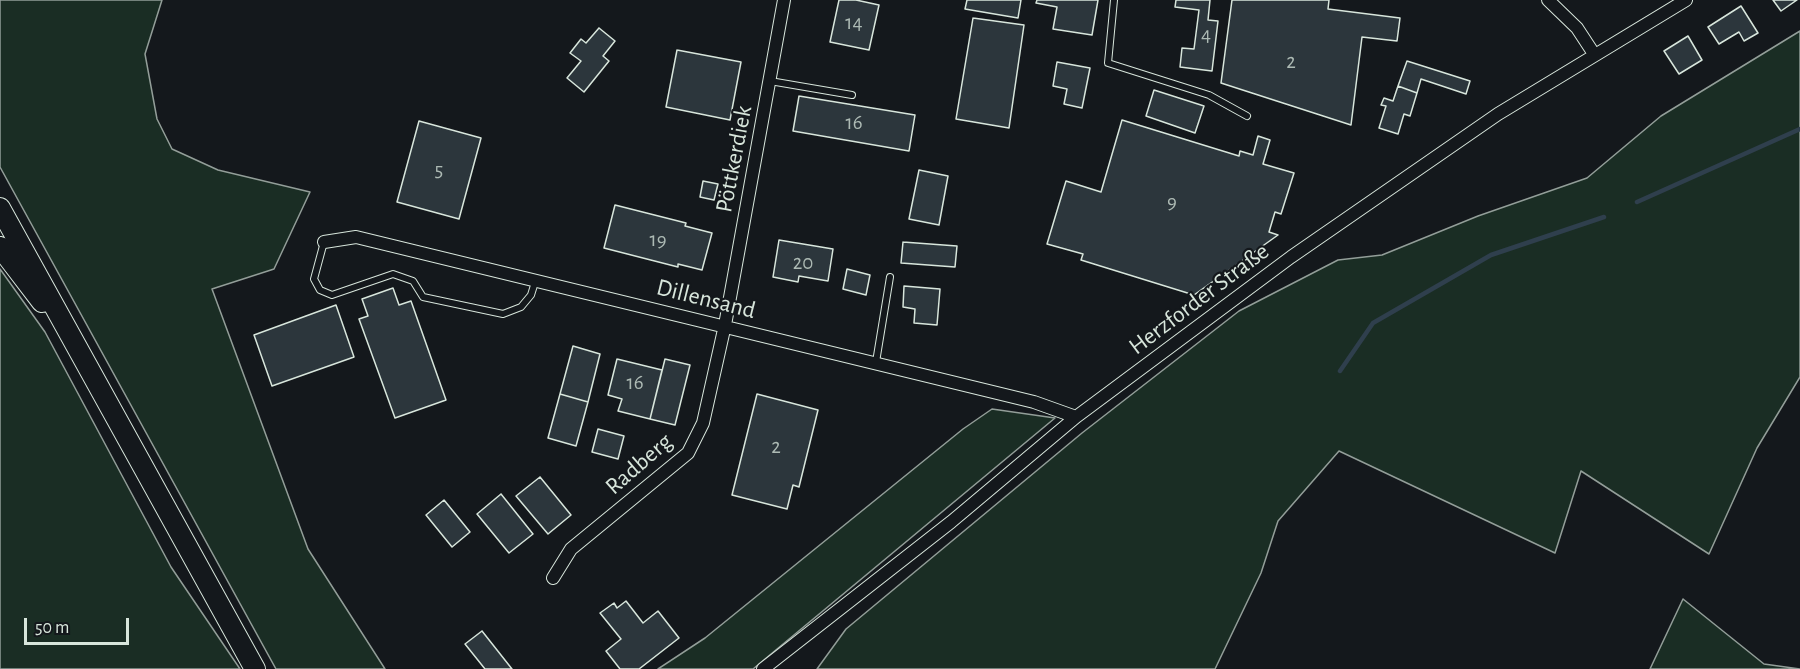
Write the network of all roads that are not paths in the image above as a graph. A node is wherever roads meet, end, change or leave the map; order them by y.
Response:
1 (784, 0) edge
2 (1114, 0) edge
3 (1548, 0) edge
4 (1686, 0) edge
5 (1594, 54) junction
6 (770, 81) junction
7 (852, 95) dead end
8 (1247, 116) dead end
9 (0, 208) edge
10 (324, 242) joint
11 (0, 247) edge
12 (890, 277) dead end
13 (536, 279) junction
14 (724, 325) junction
15 (82, 356) junction
16 (876, 362) junction
17 (1076, 417) junction
18 (553, 578) dead end
19 (255, 669) edge
20 (763, 669) edge

1 - 6 street, Pöttkerdiek
2 - 8 lane
3 - 5 street
4 - 5 street, Herzforder Straße
5 - 17 street, Herzforder Straße
6 - 7 lane
6 - 14 street, Pöttkerdiek
9 - 15 main road
10 - 13 street, Dillensand
10 - 13 lane
11 - 15 main road
12 - 16 lane
13 - 14 street, Dillensand
14 - 16 street, Dillensand
14 - 18 street, Radberg
15 - 19 main road
16 - 17 street, Dillensand
17 - 20 street, Herzforder Straße

